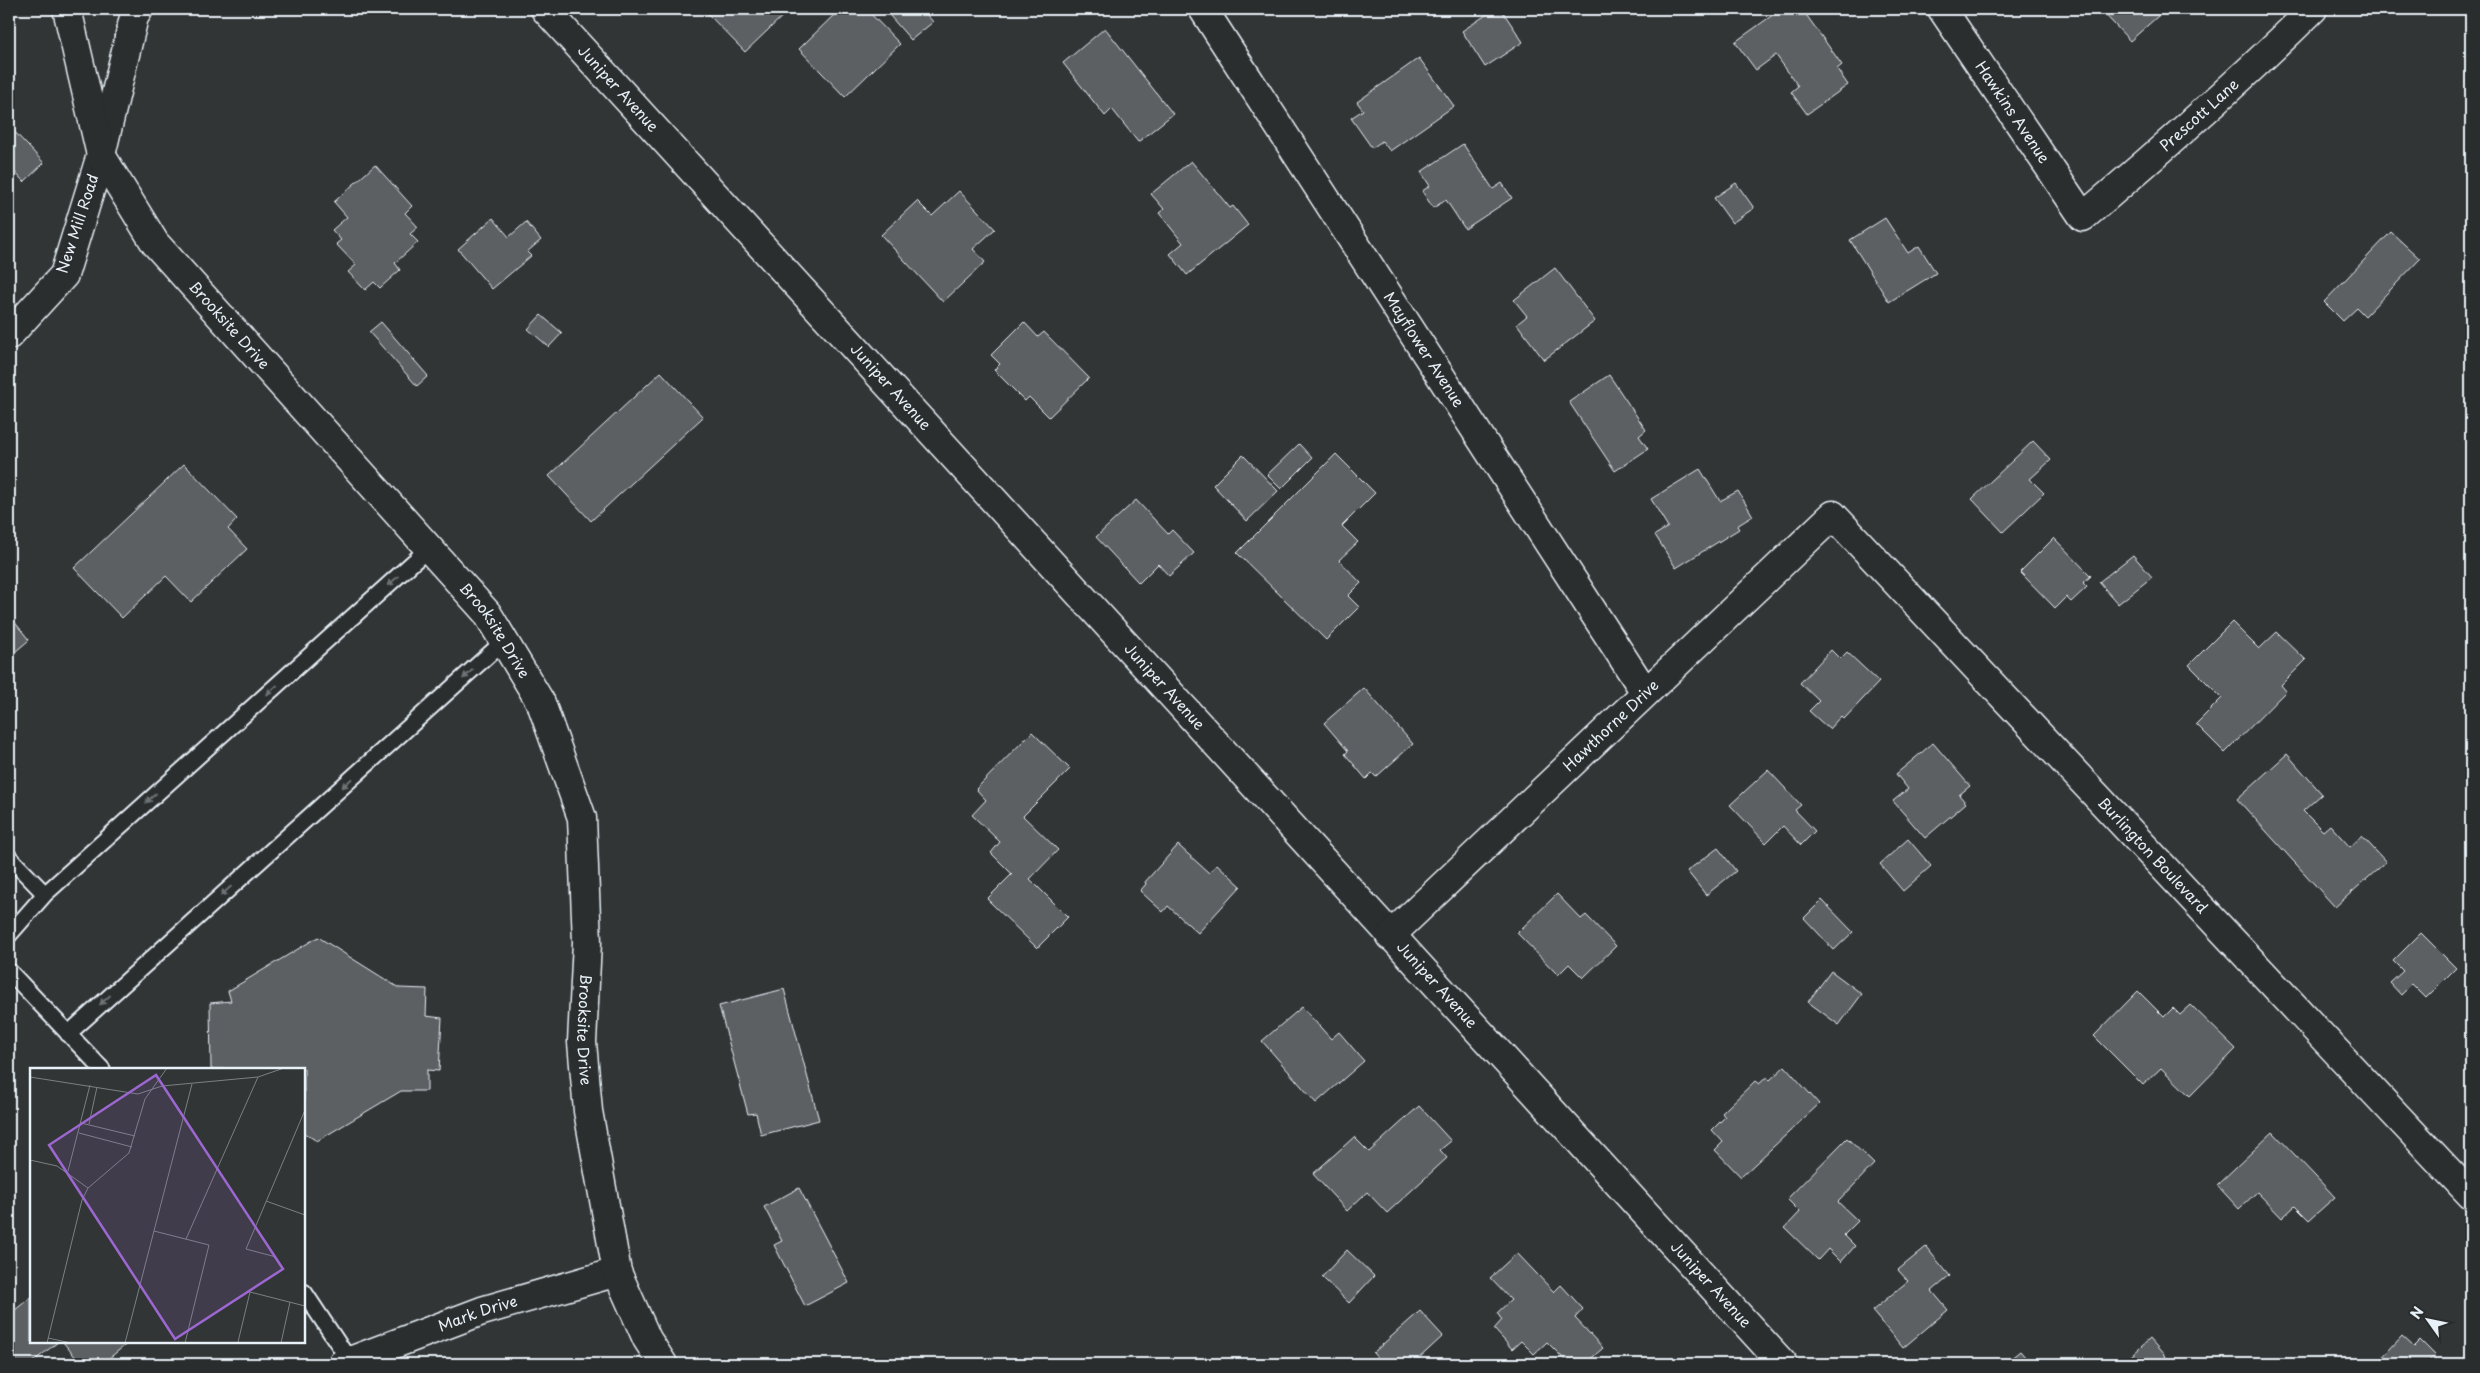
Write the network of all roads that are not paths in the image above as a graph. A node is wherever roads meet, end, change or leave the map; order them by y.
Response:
1 (67, 9) edge
2 (138, 9) edge
3 (545, 9) edge
4 (1203, 9) edge
5 (1942, 9) edge
6 (2313, 9) edge
7 (101, 154) junction
8 (2083, 216) joint
9 (9, 335) edge
10 (1832, 515) joint
11 (429, 548) junction
12 (504, 641) junction
13 (1645, 692) junction
14 (9, 857) edge
15 (44, 894) junction
16 (9, 936) edge
17 (1390, 936) junction
18 (9, 971) edge
19 (68, 1034) junction
20 (101, 1068) edge
21 (2471, 1195) edge
22 (617, 1272) junction
23 (305, 1294) edge
24 (345, 1362) edge
25 (663, 1364) edge
26 (1783, 1364) edge

1 - 7 street, Brooksite Drive
2 - 7 street, New Mill Road
3 - 17 street, Juniper Avenue
4 - 13 street, Mayflower Avenue
5 - 8 street, Hawkins Avenue
6 - 8 street, Prescott Lane
7 - 9 street, New Mill Road
7 - 11 street, Brooksite Drive
10 - 13 street, Hawthorne Drive
10 - 21 street, Burlington Boulevard
11 - 12 street, Brooksite Drive
11 -> 15 lane
12 -> 19 lane
12 - 22 street, Brooksite Drive
13 - 17 street, Hawthorne Drive
14 - 15 lane
15 - 16 lane
17 - 26 street, Juniper Avenue
18 - 19 lane
19 - 20 lane
22 - 24 street, Mark Drive
22 - 25 street, Brooksite Drive
23 - 24 lane

